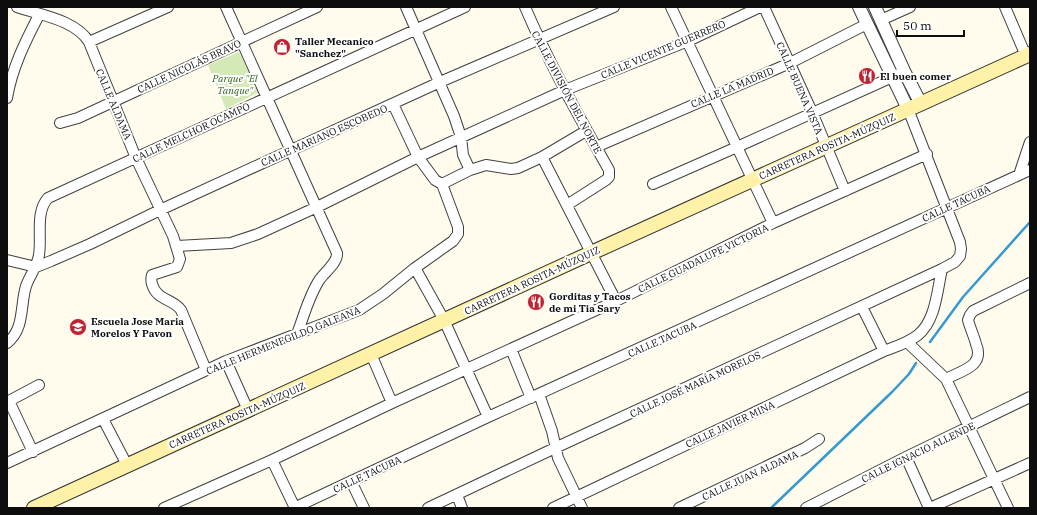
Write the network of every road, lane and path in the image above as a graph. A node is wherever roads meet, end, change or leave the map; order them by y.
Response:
1 (16, 7) edge
2 (168, 7) edge
3 (226, 7) edge
4 (317, 7) edge
5 (406, 7) edge
6 (465, 7) edge
7 (525, 7) edge
8 (614, 7) edge
9 (672, 7) edge
10 (760, 7) edge
11 (764, 7) edge
12 (859, 7) edge
13 (875, 7) edge
14 (910, 7) edge
15 (1005, 7) edge
16 (39, 14) junction
17 (881, 20) junction
18 (867, 24) junction
19 (416, 29) junction
20 (538, 39) junction
21 (242, 41) junction
22 (688, 41) junction
23 (89, 42) junction
24 (1028, 55) edge
25 (790, 63) junction
26 (904, 71) junction
27 (891, 77) junction
28 (440, 82) junction
29 (565, 90) junction
30 (713, 96) junction
31 (267, 97) junction
32 (7, 98) edge
33 (113, 102) junction
34 (393, 104) junction
35 (921, 104) junction
36 (908, 109) junction
37 (812, 112) junction
38 (60, 123) dead end
39 (586, 131) junction
40 (461, 137) junction
41 (1030, 142) edge
42 (826, 146) junction
43 (596, 147) junction
44 (737, 147) junction
45 (291, 150) junction
46 (927, 154) junction
47 (418, 157) junction
48 (542, 157) junction
49 (136, 158) junction
50 (470, 170) junction
51 (1030, 170) edge
52 (1019, 175) junction
53 (752, 180) junction
54 (442, 184) junction
55 (653, 184) dead end
56 (844, 191) junction
57 (567, 205) junction
58 (317, 207) junction
59 (947, 208) junction
60 (160, 210) junction
61 (773, 224) junction
62 (177, 246) junction
63 (592, 253) junction
64 (7, 260) edge
65 (36, 267) junction
66 (415, 268) junction
67 (942, 269) junction
68 (1030, 283) edge
69 (616, 301) junction
70 (862, 307) junction
71 (444, 320) junction
72 (297, 334) junction
73 (10, 341) edge
74 (907, 342) junction
75 (511, 348) junction
76 (884, 351) junction
77 (371, 354) junction
78 (226, 361) junction
79 (466, 369) junction
80 (206, 370) junction
81 (946, 379) junction
82 (39, 385) dead end
83 (535, 396) junction
84 (1030, 397) edge
85 (8, 402) edge
86 (392, 402) junction
87 (248, 410) junction
88 (488, 417) junction
89 (104, 419) junction
90 (969, 426) junction
91 (819, 439) dead end
92 (555, 448) junction
93 (33, 452) junction
94 (906, 457) junction
95 (272, 460) junction
96 (1030, 462) edge
97 (7, 463) edge
98 (127, 465) junction
99 (995, 479) junction
100 (351, 481) junction
101 (457, 495) junction
102 (576, 497) junction
103 (34, 508) edge
104 (164, 508) edge
105 (295, 508) edge
106 (364, 508) edge
107 (428, 508) edge
108 (462, 508) edge
109 (553, 508) edge
110 (582, 508) edge
111 (680, 508) edge
112 (806, 508) edge
113 (930, 508) edge
114 (1008, 508) edge

1 - 16 street
2 - 23 street
3 - 21 street
4 - 21 street, CALLE NICOLÁS BRAVO
5 - 19 street
6 - 19 street, CALLE MELCHOR OCAMPO
7 - 20 street, CALLE DIVISIÓN DEL NORTE
8 - 20 street, CALLE MARIANO ESCOBEDO
9 - 22 street
10 - 22 street, CALLE VICENTE GUERRERO
11 - 25 street, CALLE BUENA VISTA
12 - 18 street
13 - 17 street
14 - 17 street
15 - 24 street
16 - 23 street
16 - 32 street
17 - 26 street
18 - 25 street, CALLE LA MADRID
18 - 27 street
19 - 28 street
19 - 31 street, CALLE MELCHOR OCAMPO
20 - 28 street, CALLE MARIANO ESCOBEDO
20 - 29 street, CALLE DIVISIÓN DEL NORTE
21 - 31 street
21 - 33 street, CALLE NICOLÁS BRAVO
22 - 29 street, CALLE VICENTE GUERRERO
22 - 30 street
23 - 33 street, CALLE ALDAMA
24 - 35 main road, CARRETERA ROSITA-MÚZQUIZ
25 - 30 street, CALLE LA MADRID
25 - 37 street, CALLE BUENA VISTA
26 - 27 street
26 - 35 street
27 - 36 street
27 - 37 street
28 - 34 street, CALLE MARIANO ESCOBEDO
28 - 40 street
29 - 39 street, CALLE DIVISIÓN DEL NORTE
29 - 40 street, CALLE VICENTE GUERRERO
30 - 43 street, CALLE LA MADRID
30 - 44 street
31 - 45 street
31 - 49 street, CALLE MELCHOR OCAMPO
33 - 38 street, CALLE NICOLÁS BRAVO
33 - 49 street, CALLE ALDAMA
34 - 45 street, CALLE MARIANO ESCOBEDO
34 - 47 street
35 - 36 main road, CARRETERA ROSITA-MÚZQUIZ
36 - 42 main road, CARRETERA ROSITA-MÚZQUIZ
36 - 46 street
37 - 42 street, CALLE BUENA VISTA
37 - 44 street
39 - 43 street, CALLE DIVISIÓN DEL NORTE
39 - 48 street
40 - 47 street, CALLE VICENTE GUERRERO
40 - 50 street
41 - 52 street
42 - 53 main road, CARRETERA ROSITA-MÚZQUIZ
42 - 56 street, CALLE BUENA VISTA
43 - 57 street, CALLE DIVISIÓN DEL NORTE
44 - 53 street
44 - 55 street
45 - 58 street
45 - 60 street, CALLE MARIANO ESCOBEDO
46 - 56 street, CALLE GUADALUPE VICTORIA
46 - 59 street
47 - 54 street
47 - 58 street, CALLE VICENTE GUERRERO
48 - 50 street
48 - 57 street
49 - 60 street, CALLE ALDAMA
49 - 65 street, CALLE MELCHOR OCAMPO
50 - 54 street
51 - 52 street, CALLE TACUBA
52 - 59 street, CALLE TACUBA
53 - 61 street
53 - 63 main road, CARRETERA ROSITA-MÚZQUIZ
54 - 66 street, CALLE HERMENEGILDO GALEANA
56 - 61 street, CALLE GUADALUPE VICTORIA
57 - 63 street
58 - 62 street, CALLE VICENTE GUERRERO
58 - 72 street
59 - 67 street, CALLE JOSÉ MARÍA MORELOS
59 - 83 street, CALLE TACUBA
60 - 62 street, CALLE ALDAMA
60 - 65 street, CALLE MARIANO ESCOBEDO
61 - 69 street, CALLE GUADALUPE VICTORIA
62 - 80 street
63 - 69 street
63 - 71 main road, CARRETERA ROSITA-MÚZQUIZ
64 - 65 street
65 - 73 street
66 - 71 street
66 - 72 street, CALLE HERMENEGILDO GALEANA
67 - 70 street, CALLE JOSÉ MARÍA MORELOS
67 - 74 street, CALLE JAVIER MINA
68 - 81 street
69 - 75 street, CALLE GUADALUPE VICTORIA
70 - 76 street
70 - 92 street, CALLE JOSÉ MARÍA MORELOS
71 - 77 main road, CARRETERA ROSITA-MÚZQUIZ
71 - 79 street
72 - 78 street, CALLE HERMENEGILDO GALEANA
74 - 76 street, CALLE JAVIER MINA
74 - 81 street
75 - 79 street, CALLE GUADALUPE VICTORIA
75 - 83 street
76 - 102 street, CALLE JAVIER MINA
77 - 86 street
77 - 87 main road, CARRETERA ROSITA-MÚZQUIZ
78 - 80 street, CALLE HERMENEGILDO GALEANA
78 - 87 street
79 - 86 street, CALLE GUADALUPE VICTORIA
79 - 88 street
80 - 89 street, CALLE HERMENEGILDO GALEANA
81 - 90 street
82 - 85 street
83 - 88 street, CALLE TACUBA
83 - 92 street
84 - 90 street, CALLE IGNACIO ALLENDE
85 - 93 street
86 - 95 street, CALLE GUADALUPE VICTORIA
87 - 98 main road, CARRETERA ROSITA-MÚZQUIZ
88 - 100 street, CALLE TACUBA
89 - 93 street, CALLE HERMENEGILDO GALEANA
89 - 98 street
90 - 94 street, CALLE IGNACIO ALLENDE
90 - 99 street
91 - 111 street, CALLE JUAN ALDAMA
92 - 101 street, CALLE JOSÉ MARÍA MORELOS
92 - 102 street
93 - 97 street, CALLE HERMENEGILDO GALEANA
94 - 112 street, CALLE IGNACIO ALLENDE
94 - 113 street
95 - 104 street
95 - 105 street
96 - 99 street
98 - 103 main road, CARRETERA ROSITA-MÚZQUIZ
99 - 113 street
99 - 114 street
100 - 105 street, CALLE TACUBA
100 - 106 street
101 - 107 street, CALLE JOSÉ MARÍA MORELOS
101 - 108 street
102 - 109 street, CALLE JAVIER MINA
102 - 110 street

